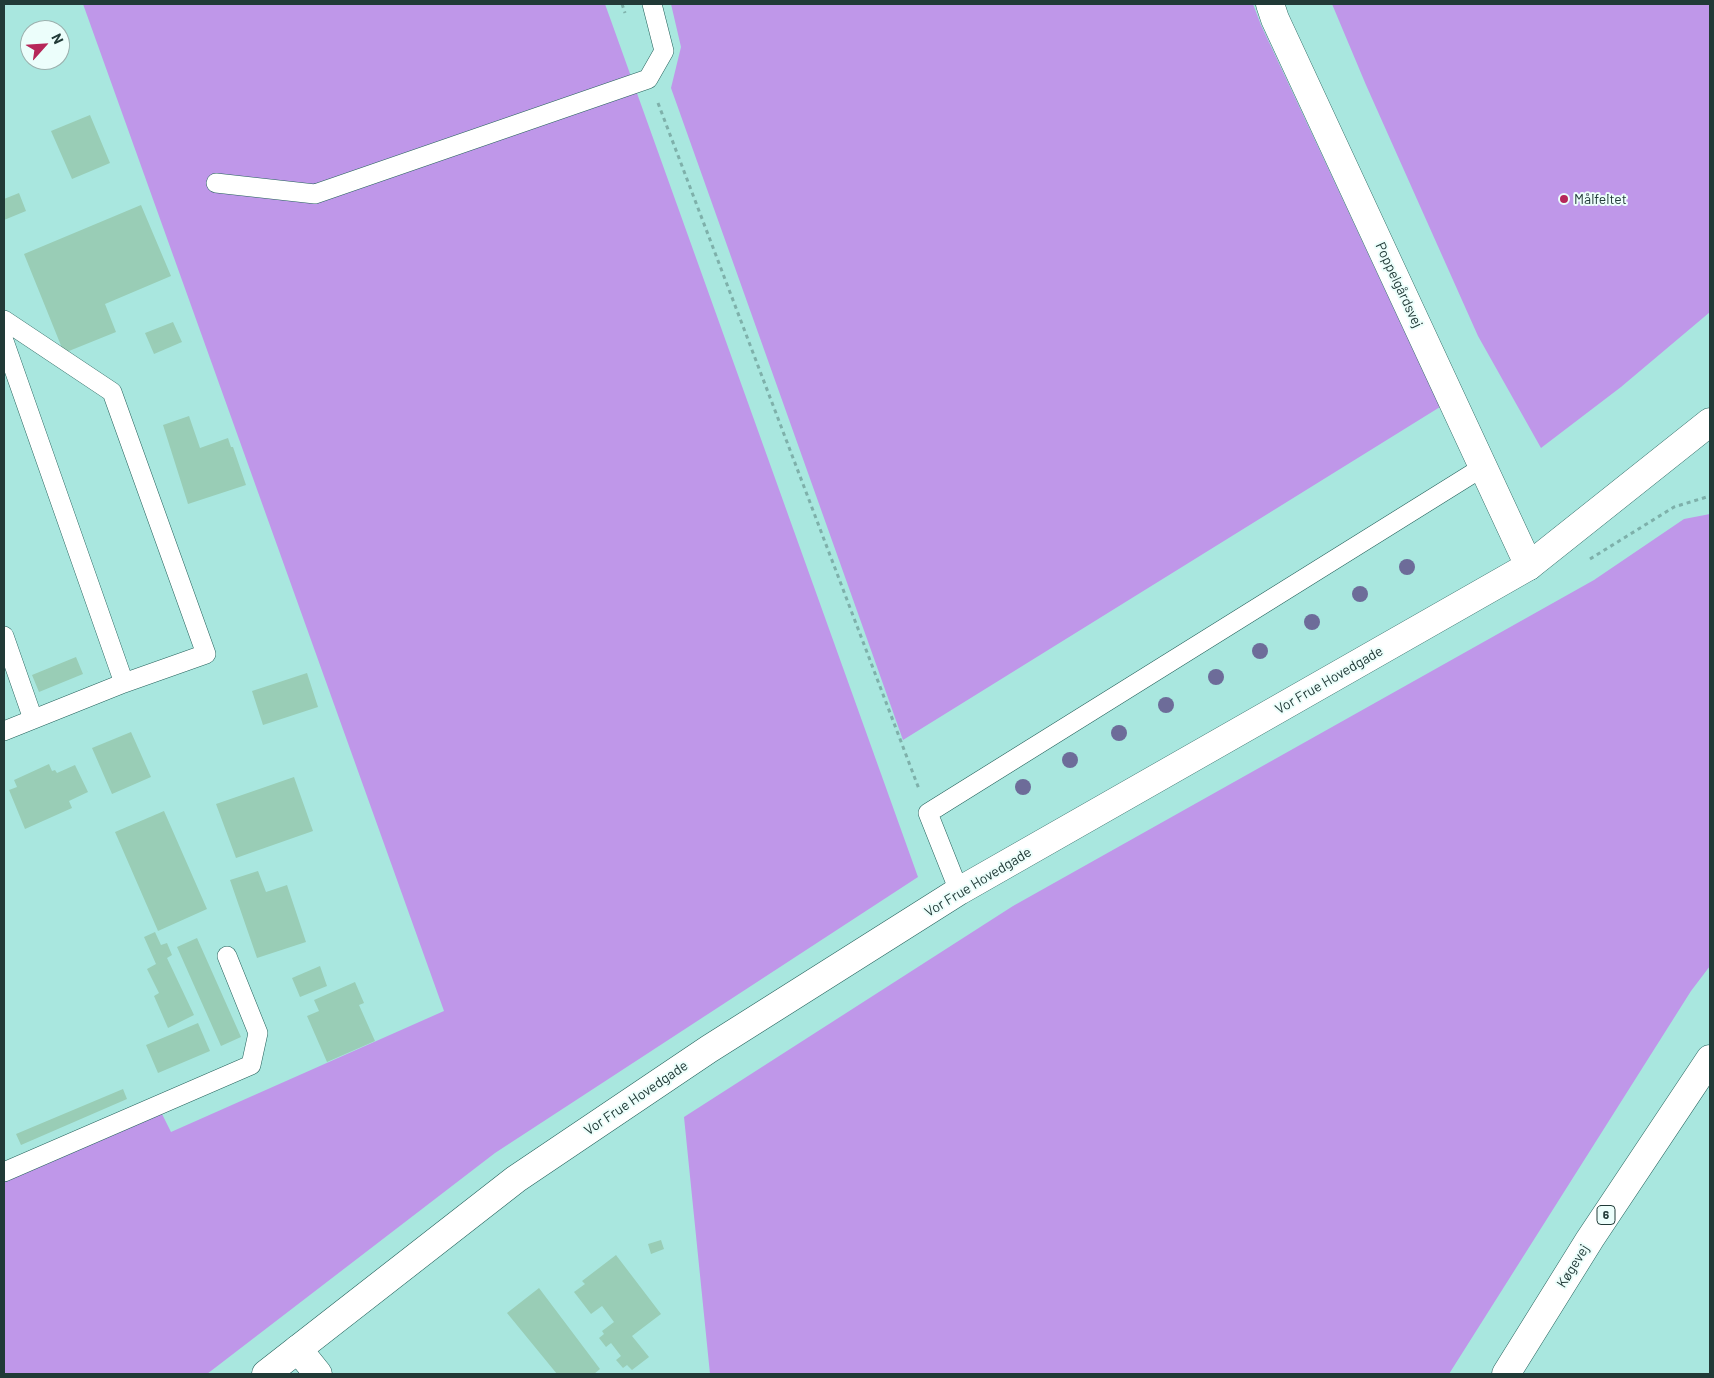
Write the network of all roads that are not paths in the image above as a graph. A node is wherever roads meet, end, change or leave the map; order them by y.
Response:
1 (652, 4) edge
2 (1270, 4) edge
3 (216, 183) dead end
4 (4, 320) edge
5 (4, 341) edge
6 (1710, 422) edge
7 (1483, 467) junction
8 (1528, 566) junction
9 (4, 636) edge
10 (124, 683) junction
11 (33, 719) junction
12 (4, 731) edge
13 (959, 891) junction
14 (226, 956) dead end
15 (1710, 1059) edge
16 (4, 1172) edge
17 (298, 1349) junction
18 (266, 1374) edge
19 (318, 1374) edge
20 (1506, 1374) edge

1 - 3 lane
2 - 7 street, Poppelgårdsvej
4 - 10 lane
5 - 10 lane
6 - 8 street, Vor Frue Hovedgade
7 - 8 street, Poppelgårdsvej
7 - 13 lane
8 - 13 street, Vor Frue Hovedgade
9 - 11 lane
10 - 11 lane
11 - 12 lane
13 - 17 street, Vor Frue Hovedgade
14 - 16 lane
15 - 20 street, Køgevej / 6
17 - 18 street, Vor Frue Hovedgade
17 - 19 street

